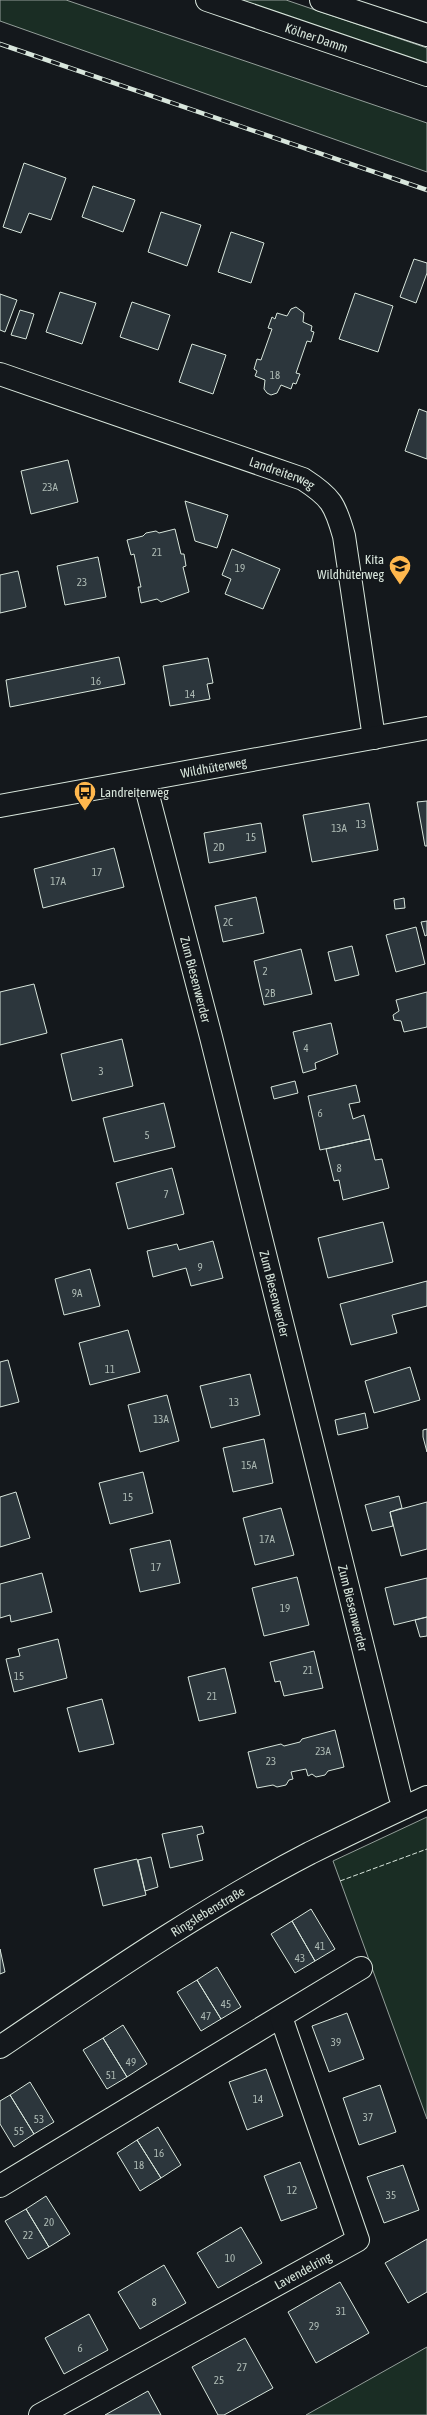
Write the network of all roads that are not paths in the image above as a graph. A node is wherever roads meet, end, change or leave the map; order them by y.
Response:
1 (207, 0) edge
2 (321, 0) edge
3 (427, 35) edge
4 (427, 75) edge
5 (0, 374) edge
6 (427, 728) edge
7 (374, 738) junction
8 (144, 780) junction
9 (0, 806) edge
10 (427, 1797) edge
11 (405, 1807) junction
12 (361, 1968) dead end
13 (281, 2017) junction
14 (0, 2046) edge
15 (0, 2186) edge
16 (40, 2415) edge

1 - 4 street, Kölner Damm
2 - 3 street
5 - 7 street, Landreiterweg
6 - 7 street, Wildhüterweg
7 - 8 street, Wildhüterweg
8 - 9 street, Wildhüterweg
8 - 11 street, Zum Biesenwerder
10 - 11 street, Ringslebenstraße
11 - 14 street, Ringslebenstraße
12 - 13 street
13 - 15 street
13 - 16 street, Lavendelring

